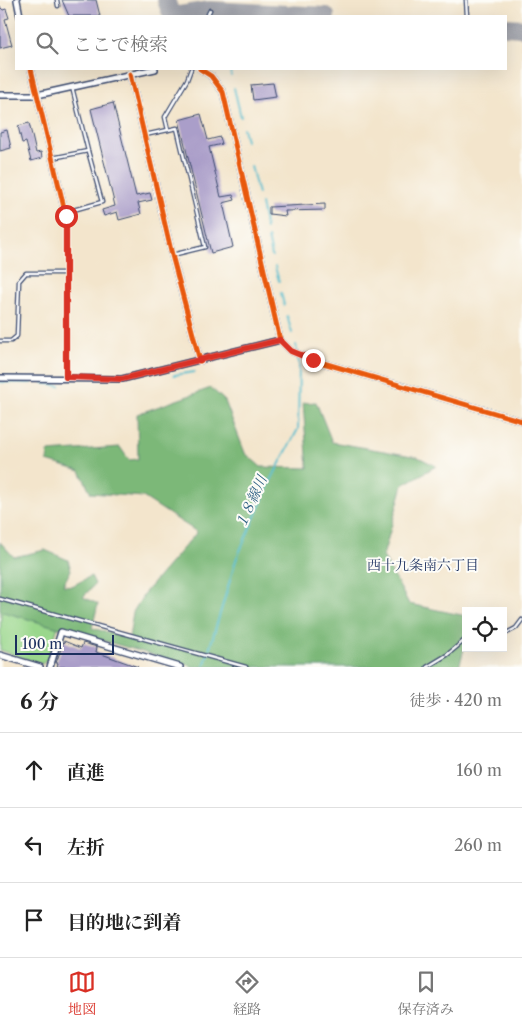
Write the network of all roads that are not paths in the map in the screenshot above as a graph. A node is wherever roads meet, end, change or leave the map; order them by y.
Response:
1 (17, 0) edge
2 (57, 0) edge
3 (466, 0) edge
4 (58, 6) dead end
5 (210, 10) dead end
6 (20, 15) edge
7 (208, 15) edge
8 (467, 15) edge
9 (31, 70) edge
10 (150, 70) edge
11 (191, 70) edge
12 (202, 70) edge
13 (130, 74) junction
14 (72, 87) junction
15 (0, 95) edge
16 (37, 95) junction
17 (168, 130) junction
18 (143, 136) junction
19 (88, 151) junction
20 (52, 158) junction
21 (65, 212) junction
22 (172, 255) junction
23 (67, 273) junction
24 (280, 340) junction
25 (0, 341) edge
26 (200, 361) junction
27 (66, 377) junction
28 (0, 378) edge
29 (522, 421) edge
30 (0, 599) edge
31 (522, 620) edge
32 (507, 632) edge
33 (462, 642) edge
34 (0, 655) edge
35 (40, 667) edge
36 (50, 667) edge
37 (180, 667) edge
38 (246, 667) edge
39 (427, 667) edge

1 - 6 street
2 - 4 lane
3 - 8 lane
5 - 7 lane
9 - 16 street
10 - 13 street
11 - 17 lane
12 - 24 street
13 - 14 street
13 - 18 street
14 - 16 street
14 - 19 lane
15 - 16 street
16 - 20 street
17 - 18 lane
17 - 22 lane
18 - 22 street
19 - 20 lane
19 - 21 lane
20 - 21 street
21 - 23 street
22 - 26 street
23 - 25 lane
23 - 27 street
24 - 26 street
24 - 29 street
26 - 27 street
27 - 28 street
30 - 38 lane
31 - 32 lane
33 - 39 lane
34 - 35 street
36 - 37 street

